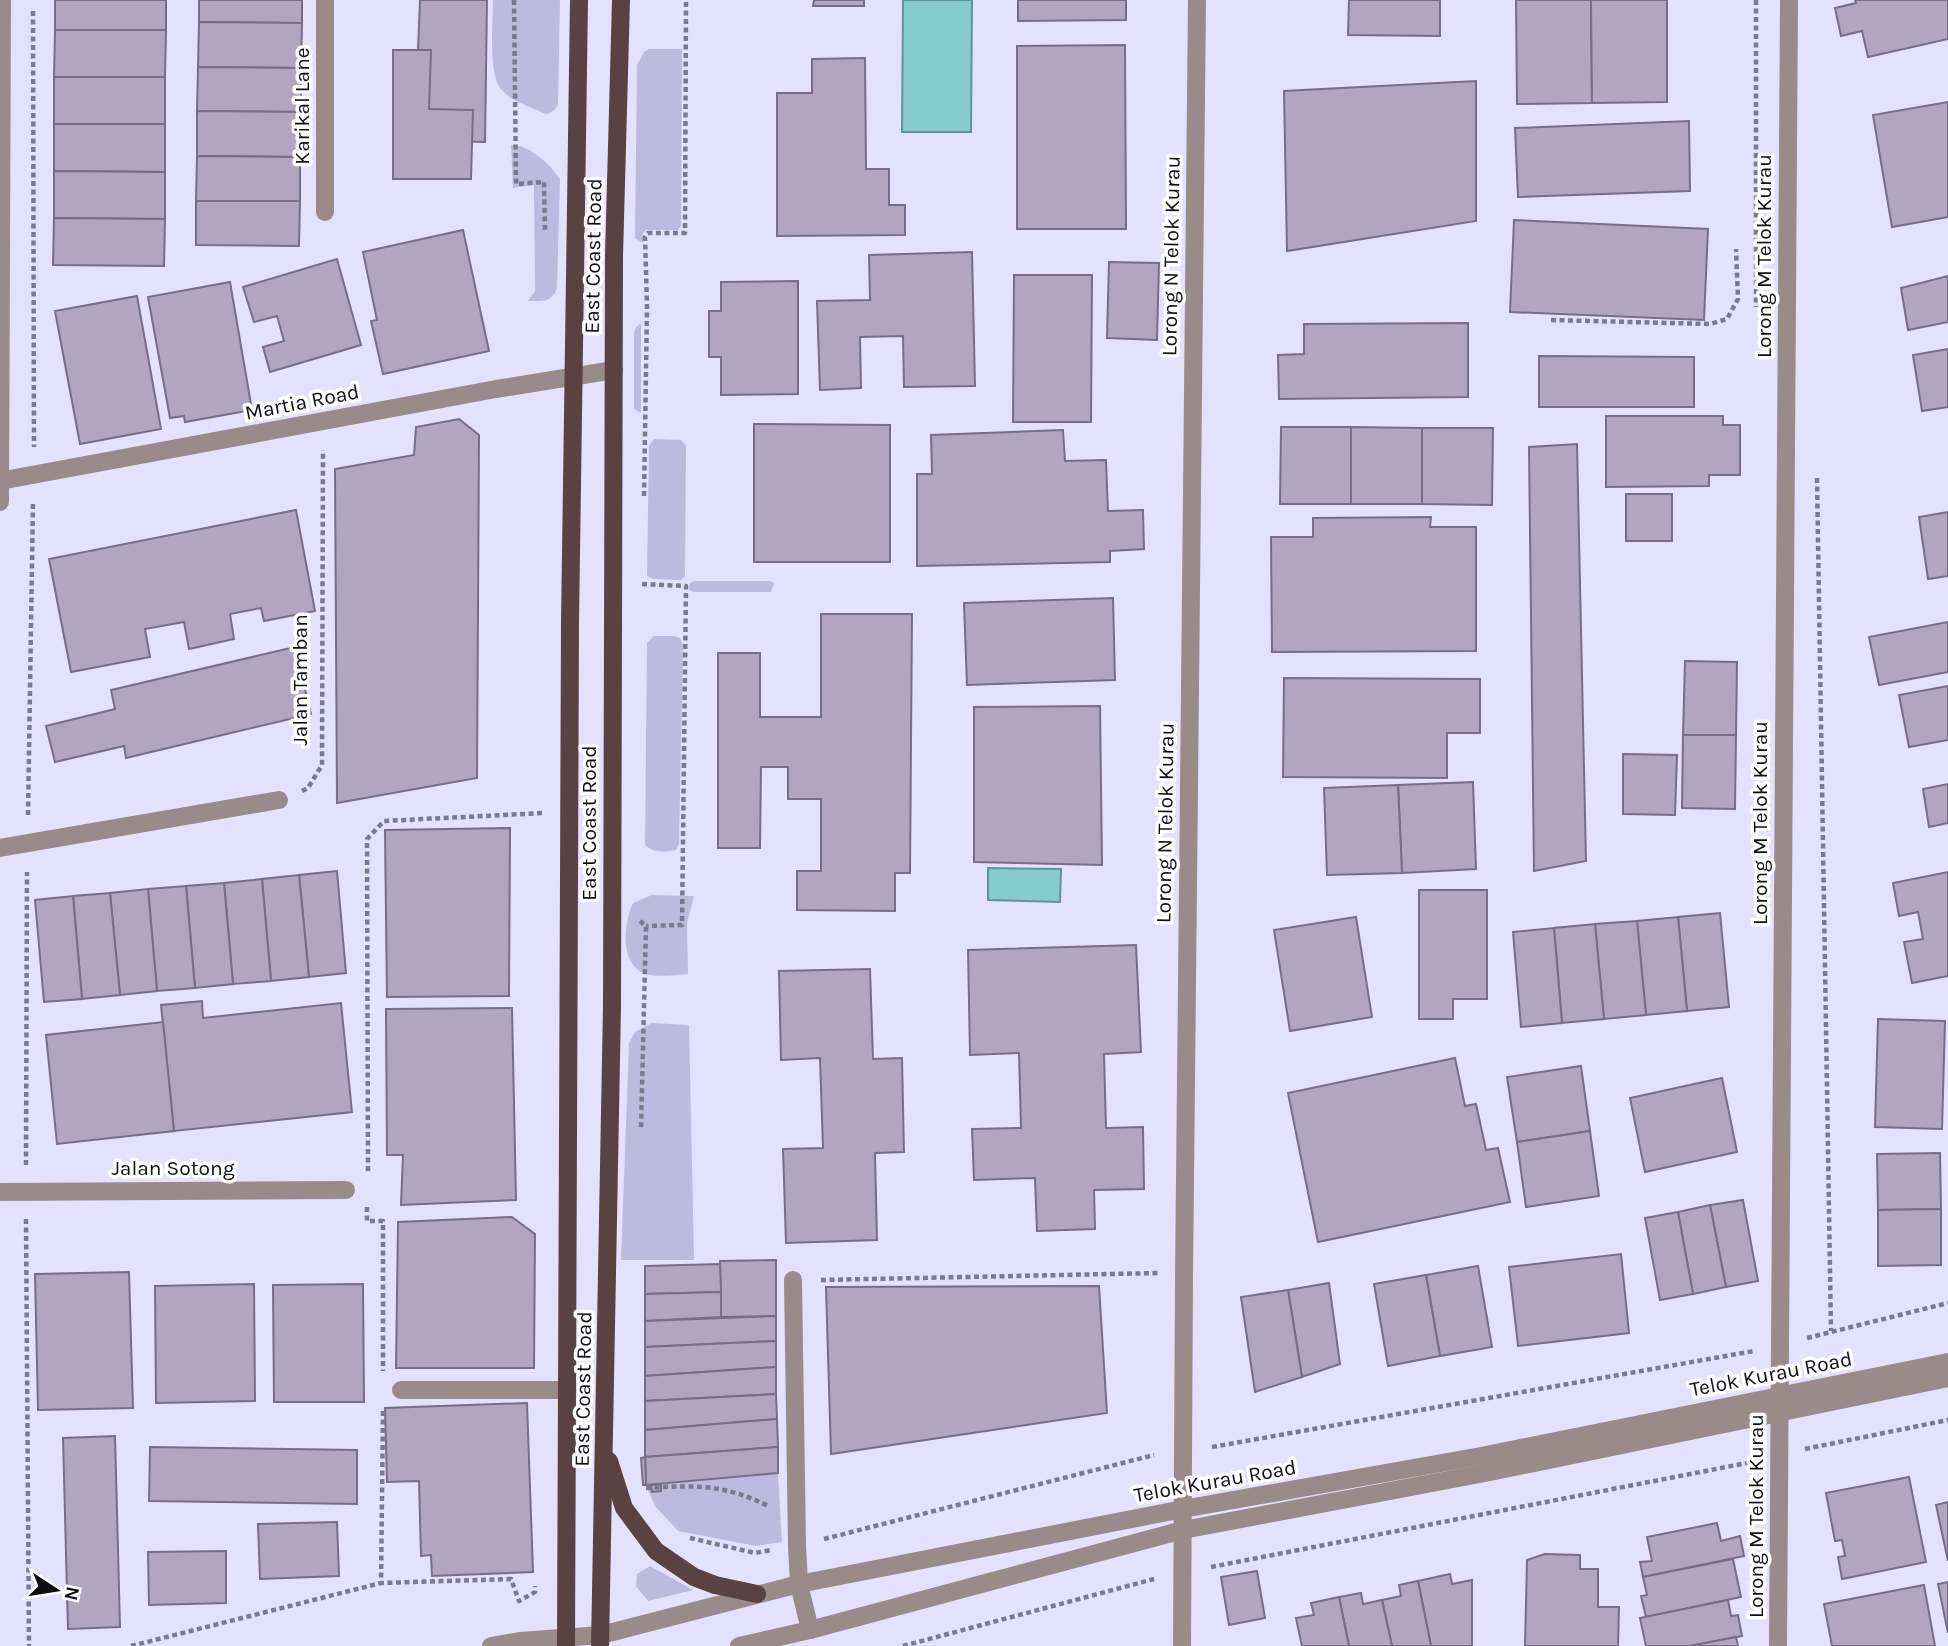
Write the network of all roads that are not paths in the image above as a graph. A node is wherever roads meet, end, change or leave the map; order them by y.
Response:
1 (2, 0) edge
2 (325, 0) edge
3 (579, 0) edge
4 (621, 0) edge
5 (1197, 0) edge
6 (1788, 0) edge
7 (325, 212) dead end
8 (614, 370) junction
9 (575, 376) junction
10 (0, 481) edge
11 (0, 502) edge
12 (279, 800) road end
13 (0, 848) edge
14 (346, 1190) dead end
15 (0, 1192) edge
16 (793, 1280) road end
17 (1948, 1362) edge
18 (1948, 1378) edge
19 (401, 1390) dead end
20 (568, 1390) junction
21 (1779, 1405) junction
22 (604, 1444) junction
23 (1183, 1509) junction
24 (1183, 1530) junction
25 (799, 1584) junction
26 (757, 1594) junction
27 (810, 1630) junction
28 (600, 1641) edge
29 (566, 1642) edge
30 (491, 1646) edge
31 (739, 1646) edge
32 (1182, 1646) edge
33 (1778, 1646) edge

1 - 10 street
2 - 7 street, Karikal Lane
3 - 9 main road, East Coast Road
4 - 8 main road, East Coast Road
5 - 23 street, Lorong N Telok Kurau
6 - 21 street, Lorong M Telok Kurau
8 - 9 street, Martia Road
8 - 22 main road, East Coast Road
9 - 10 street, Martia Road
9 - 20 main road, East Coast Road
10 - 11 street
12 - 13 street
14 - 15 street, Jalan Sotong
16 - 25 street
17 - 21 street, Telok Kurau Road
18 - 21 street, Telok Kurau Road
19 - 20 street
20 - 29 main road, East Coast Road
21 - 23 street, Telok Kurau Road
21 - 24 street, Telok Kurau Road
21 - 33 street, Lorong M Telok Kurau
22 - 26 main road
22 - 28 main road, East Coast Road
23 - 24 street, Lorong N Telok Kurau
23 - 25 street, Telok Kurau Road
24 - 27 street, Telok Kurau Road
24 - 32 street, Lorong N Telok Kurau
25 - 26 street, Telok Kurau Road
25 - 27 street
26 - 28 street, Telok Kurau Road
27 - 31 street, Telok Kurau Road
28 - 29 street, Telok Kurau Road
29 - 30 street, Telok Kurau Road

